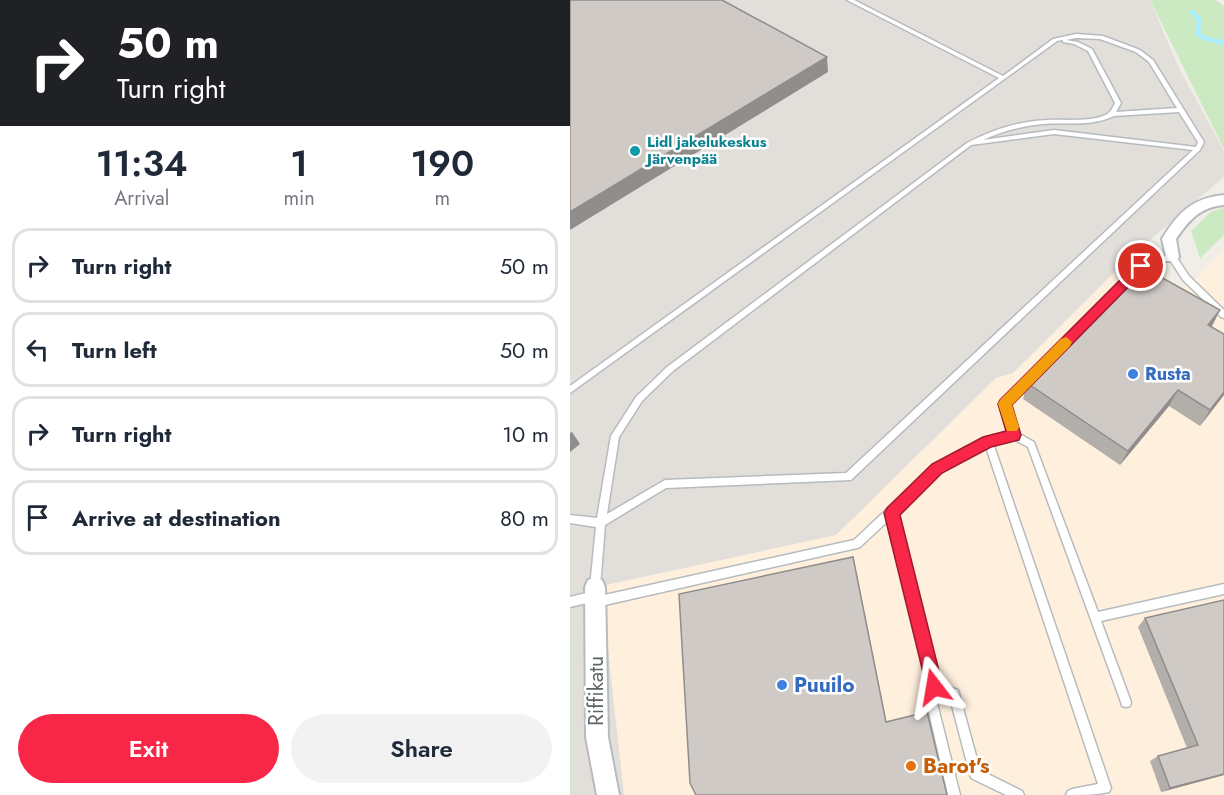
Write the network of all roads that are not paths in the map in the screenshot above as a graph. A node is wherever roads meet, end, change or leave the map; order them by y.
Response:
1 (850, 0) edge
2 (1055, 40) junction
3 (1002, 78) junction
4 (1181, 110) junction
5 (1111, 114) junction
6 (969, 144) junction
7 (1198, 149) junction
8 (1224, 200) edge
9 (1172, 257) junction
10 (1224, 315) edge
11 (570, 390) edge
12 (1014, 435) junction
13 (988, 441) junction
14 (892, 513) junction
15 (570, 518) edge
16 (601, 523) junction
17 (1224, 589) edge
18 (596, 595) junction
19 (570, 602) edge
20 (1094, 618) junction
21 (934, 687) junction
22 (1126, 702) dead end
23 (608, 795) edge
24 (954, 795) edge
25 (1018, 795) edge
26 (1072, 795) edge

1 - 3 lane
2 - 3 lane
2 - 4 lane
2 - 5 lane
3 - 11 lane
4 - 5 lane
4 - 7 lane
5 - 6 lane
6 - 7 lane
6 - 16 lane
7 - 16 lane
8 - 9 street
9 - 10 lane
9 - 12 lane
12 - 13 lane
12 - 20 lane
13 - 14 lane
13 - 26 lane
14 - 18 lane
14 - 21 lane
15 - 16 lane
16 - 18 lane
17 - 20 lane
18 - 19 lane
18 - 23 street, Riffikatu
20 - 22 lane
21 - 24 lane
21 - 25 lane

